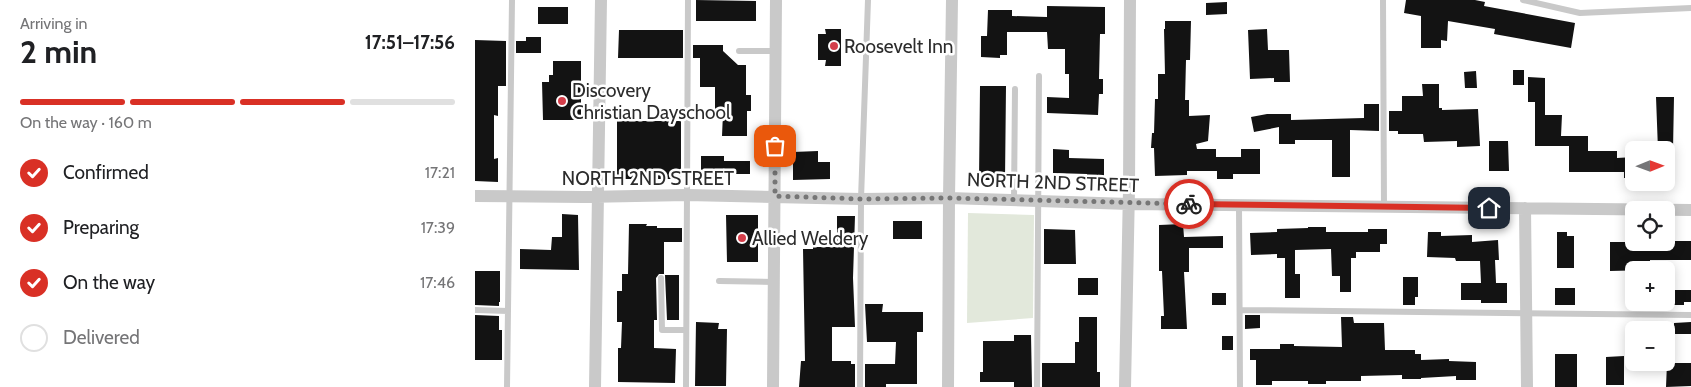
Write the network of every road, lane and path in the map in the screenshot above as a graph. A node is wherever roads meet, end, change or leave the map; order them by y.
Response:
1 (512, 0) edge
2 (601, 0) edge
3 (688, 0) edge
4 (776, 0) edge
5 (868, 0) edge
6 (952, 0) edge
7 (1130, 0) edge
8 (1383, 0) edge
9 (1523, 0) edge
10 (1691, 8) edge
11 (739, 51) dead end
12 (776, 51) junction
13 (1039, 76) dead end
14 (1015, 89) dead end
15 (687, 195) junction
16 (475, 196) edge
17 (509, 196) junction
18 (599, 196) junction
19 (775, 196) junction
20 (949, 198) junction
21 (861, 199) junction
22 (1014, 200) junction
23 (1038, 201) junction
24 (1129, 204) junction
25 (1239, 204) junction
26 (1384, 206) junction
27 (1525, 208) junction
28 (1691, 210) edge
29 (661, 278) dead end
30 (719, 281) dead end
31 (774, 282) junction
32 (475, 310) edge
33 (1240, 310) junction
34 (508, 311) junction
35 (1526, 313) junction
36 (1691, 315) edge
37 (686, 330) junction
38 (507, 387) edge
39 (595, 387) edge
40 (686, 387) edge
41 (773, 387) edge
42 (860, 387) edge
43 (948, 387) edge
44 (1037, 387) edge
45 (1125, 387) edge
46 (1240, 387) edge
47 (1527, 387) edge

1 - 17 lane
2 - 18 street
3 - 15 lane
4 - 12 street
5 - 21 lane
6 - 20 street
7 - 24 street
8 - 26 lane
9 - 10 lane
11 - 12 lane
12 - 19 street
13 - 23 lane
14 - 22 lane
15 - 18 street, NORTH 2ND STREET
15 - 19 street, NORTH 2ND STREET
15 - 37 lane
16 - 17 street, NORTH 2ND STREET
17 - 18 street, NORTH 2ND STREET
17 - 34 lane
18 - 39 street
19 - 21 street, NORTH 2ND STREET
19 - 31 street
20 - 21 street, NORTH 2ND STREET
20 - 22 street, NORTH 2ND STREET
20 - 43 street
21 - 42 lane
22 - 23 street, NORTH 2ND STREET
23 - 24 street, NORTH 2ND STREET
23 - 44 lane
24 - 25 street, NORTH 2ND STREET
24 - 45 street
25 - 26 street, NORTH 2ND STREET
25 - 33 lane
26 - 27 street, NORTH 2ND STREET
27 - 28 street, NORTH 2ND STREET
27 - 35 street
29 - 37 lane
30 - 31 lane
31 - 41 street
32 - 34 lane
33 - 35 lane
33 - 46 lane
34 - 38 lane
35 - 36 lane
35 - 47 street
37 - 40 lane

